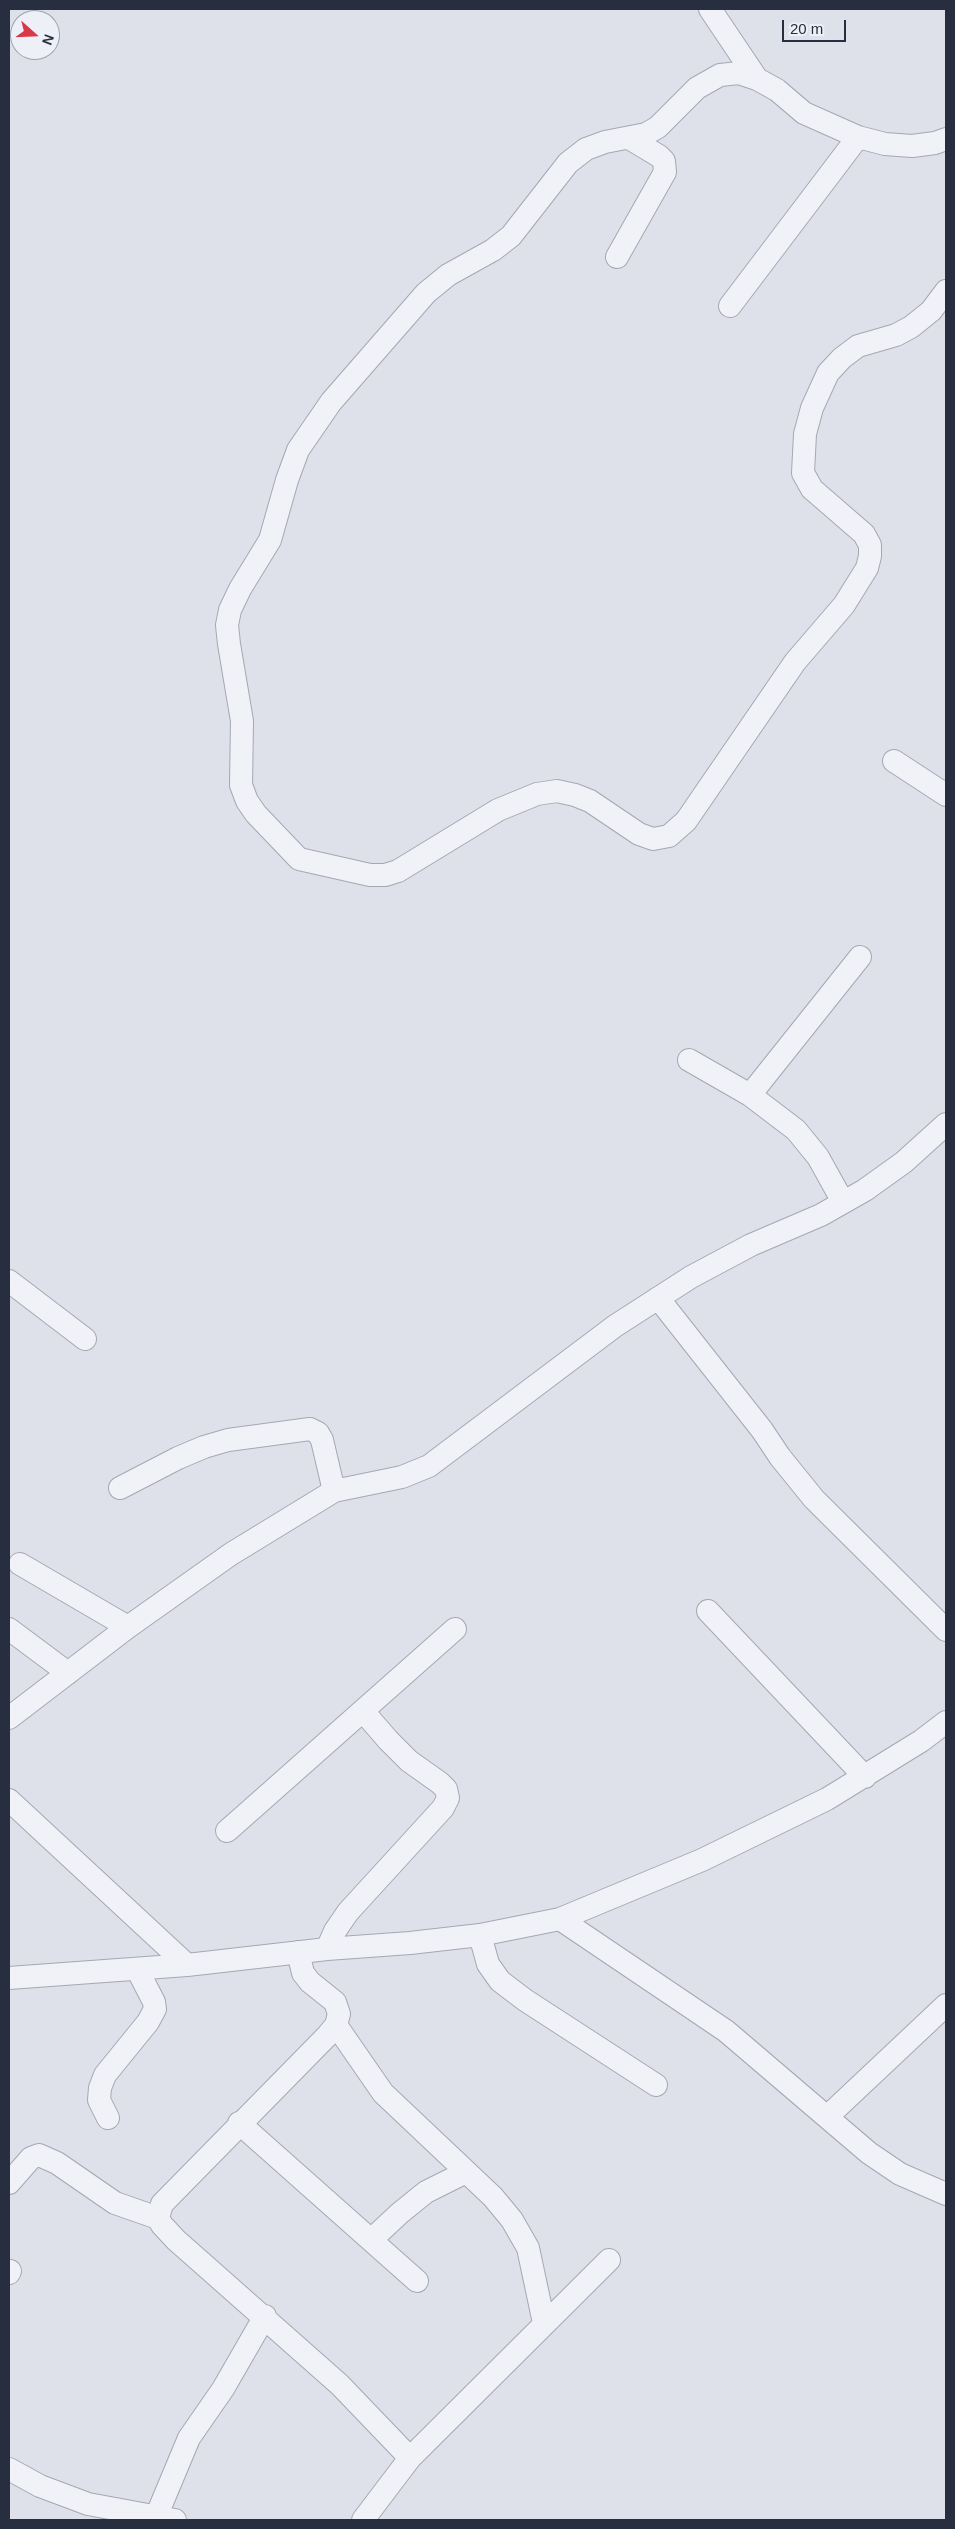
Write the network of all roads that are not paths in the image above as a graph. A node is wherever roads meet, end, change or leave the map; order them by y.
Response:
1 (710, 9) edge
2 (757, 78) junction
3 (858, 137) junction
4 (629, 138) junction
5 (946, 139) edge
6 (617, 257) dead end
7 (946, 291) edge
8 (730, 306) dead end
9 (894, 761) dead end
10 (946, 795) edge
11 (860, 957) dead end
12 (689, 1060) dead end
13 (750, 1095) junction
14 (946, 1124) edge
15 (843, 1202) junction
16 (9, 1281) edge
17 (658, 1298) junction
18 (85, 1339) dead end
19 (120, 1488) dead end
20 (334, 1491) junction
21 (20, 1564) dead end
22 (708, 1611) dead end
23 (128, 1627) junction
24 (9, 1629) edge
25 (455, 1629) dead end
26 (946, 1630) edge
27 (68, 1673) junction
28 (363, 1711) junction
29 (9, 1718) edge
30 (946, 1722) edge
31 (865, 1777) junction
32 (9, 1800) edge
33 (227, 1831) dead end
34 (560, 1919) junction
35 (480, 1935) junction
36 (327, 1949) junction
37 (298, 1952) junction
38 (187, 1965) junction
39 (137, 1969) junction
40 (9, 1978) edge
41 (946, 2005) edge
42 (336, 2025) junction
43 (656, 2084) dead end
44 (828, 2116) junction
45 (108, 2118) dead end
46 (239, 2123) junction
47 (466, 2172) junction
48 (9, 2183) edge
49 (946, 2194) edge
50 (158, 2218) junction
51 (371, 2240) junction
52 (609, 2260) dead end
53 (417, 2282) dead end
54 (265, 2316) junction
55 (544, 2323) junction
56 (410, 2458) junction
57 (9, 2469) edge
58 (109, 2514) edge
59 (165, 2518) edge
60 (363, 2520) edge

1 - 2 street
2 - 3 street
2 - 4 street
3 - 5 street
3 - 8 street
4 - 6 street
4 - 7 street
9 - 10 street
11 - 13 street
12 - 13 street
13 - 15 street
14 - 15 street
15 - 17 street
16 - 18 street
17 - 20 street
17 - 26 street
19 - 20 street
20 - 23 street
21 - 23 street
22 - 31 street
23 - 27 street
24 - 27 street
25 - 28 street
27 - 29 street
28 - 33 street
28 - 36 street
30 - 31 street
31 - 34 street
32 - 38 street
34 - 35 street
34 - 44 street
35 - 36 street
35 - 43 street
36 - 37 street
37 - 38 street
37 - 42 street
38 - 39 street
39 - 40 street
39 - 45 street
41 - 44 street
42 - 46 street
42 - 47 street
44 - 49 street
46 - 50 street
46 - 51 street
47 - 51 street
47 - 55 street
48 - 50 street
50 - 54 street
51 - 53 street
52 - 55 street
54 - 56 street
54 - 59 street
55 - 56 street
56 - 60 street
57 - 58 street
58 - 59 street

